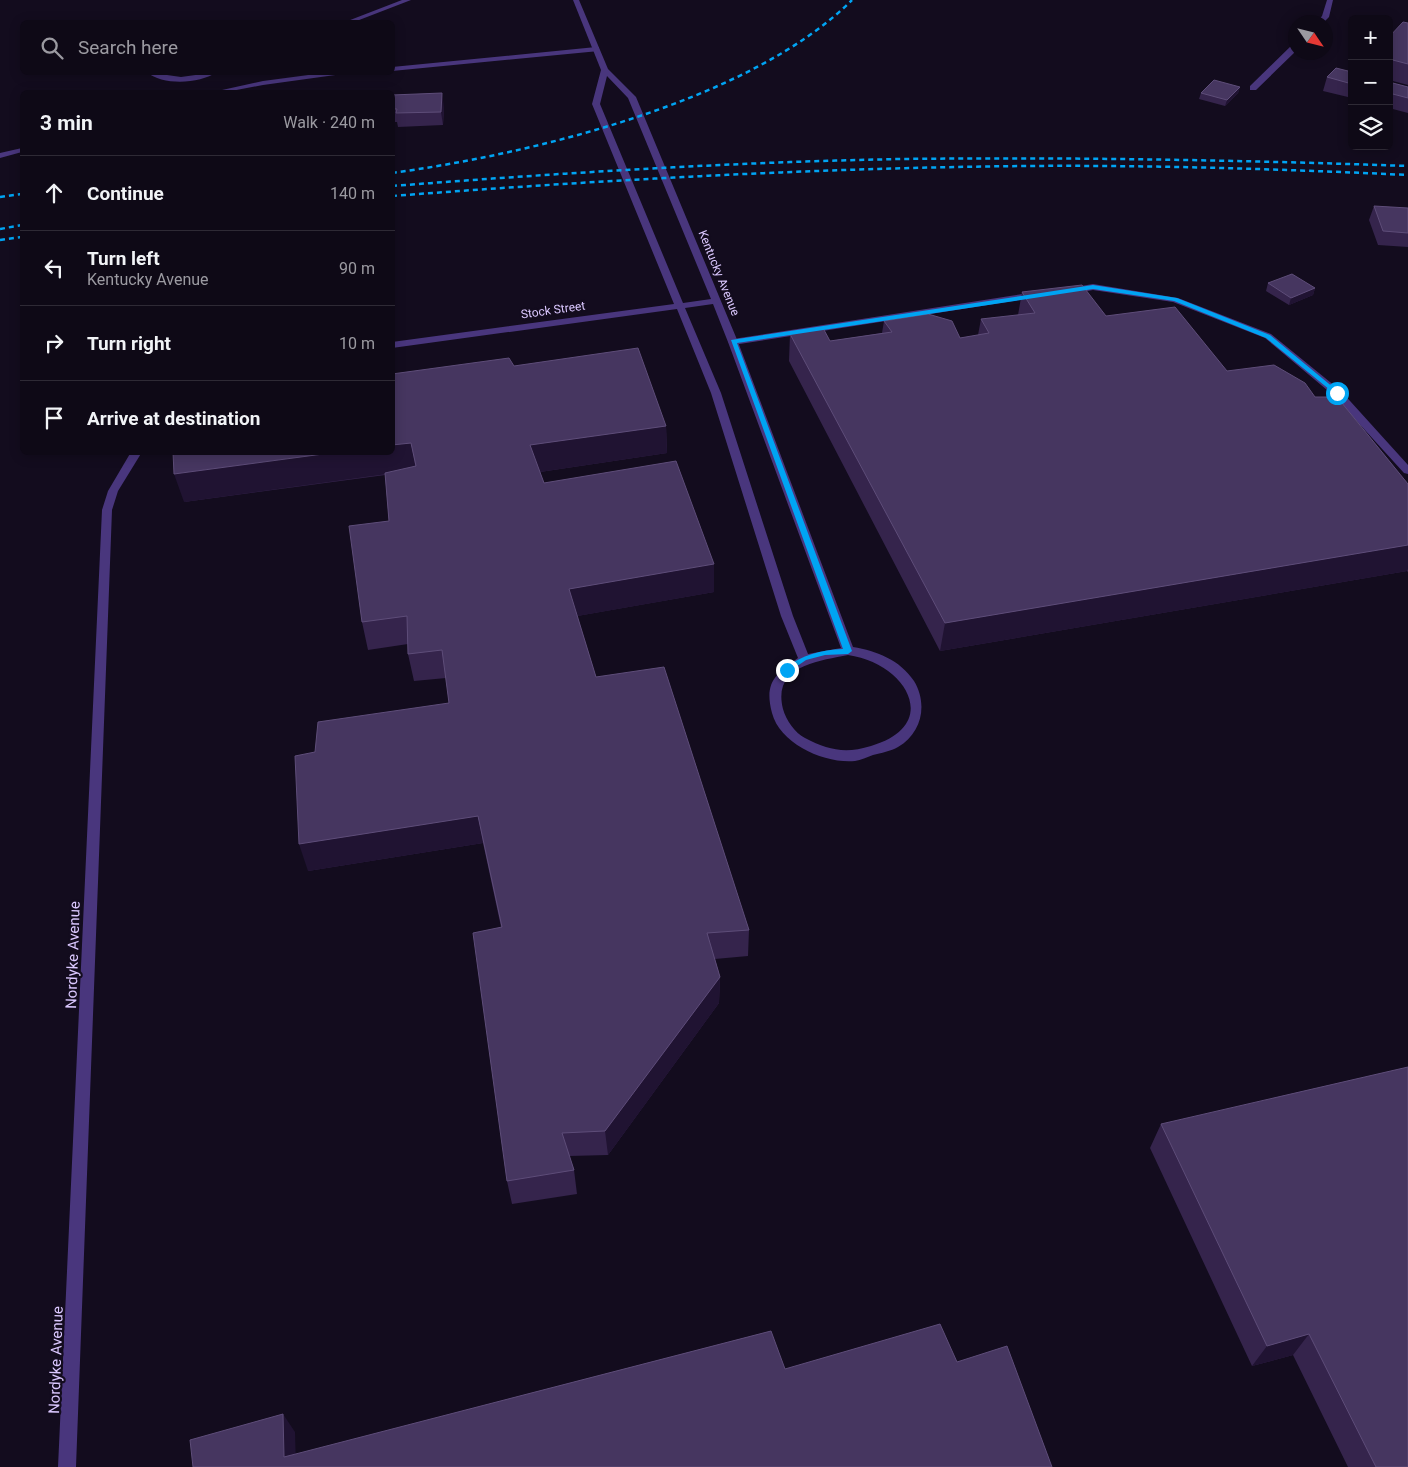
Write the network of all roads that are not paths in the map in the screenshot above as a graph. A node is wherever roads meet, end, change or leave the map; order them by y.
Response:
1 (408, 0) edge
2 (576, 0) edge
3 (1330, 0) edge
4 (1326, 15) edge
5 (354, 20) edge
6 (596, 48) junction
7 (1288, 54) edge
8 (395, 69) edge
9 (605, 70) junction
10 (156, 75) edge
11 (199, 75) edge
12 (329, 75) edge
13 (1253, 88) dead end
14 (227, 90) edge
15 (20, 151) edge
16 (0, 156) edge
17 (1064, 291) edge
18 (1044, 294) edge
19 (717, 301) junction
20 (680, 306) junction
21 (733, 342) junction
22 (395, 345) edge
23 (135, 455) edge
24 (1408, 471) edge
25 (848, 651) junction
26 (804, 658) junction
27 (67, 1467) edge

1 - 5 street
2 - 6 street, Kentucky Avenue
3 - 4 street
6 - 8 street
6 - 9 street, Kentucky Avenue
7 - 13 street
9 - 19 street, Kentucky Avenue
9 - 20 street
10 - 11 street
12 - 14 street
15 - 16 street
17 - 24 street
18 - 21 street
19 - 20 street, Stock Street
19 - 21 street, Kentucky Avenue
20 - 22 street, Stock Street
20 - 26 street
21 - 25 street, Kentucky Avenue
23 - 27 street, Nordyke Avenue
25 - 26 street
25 - 26 street

